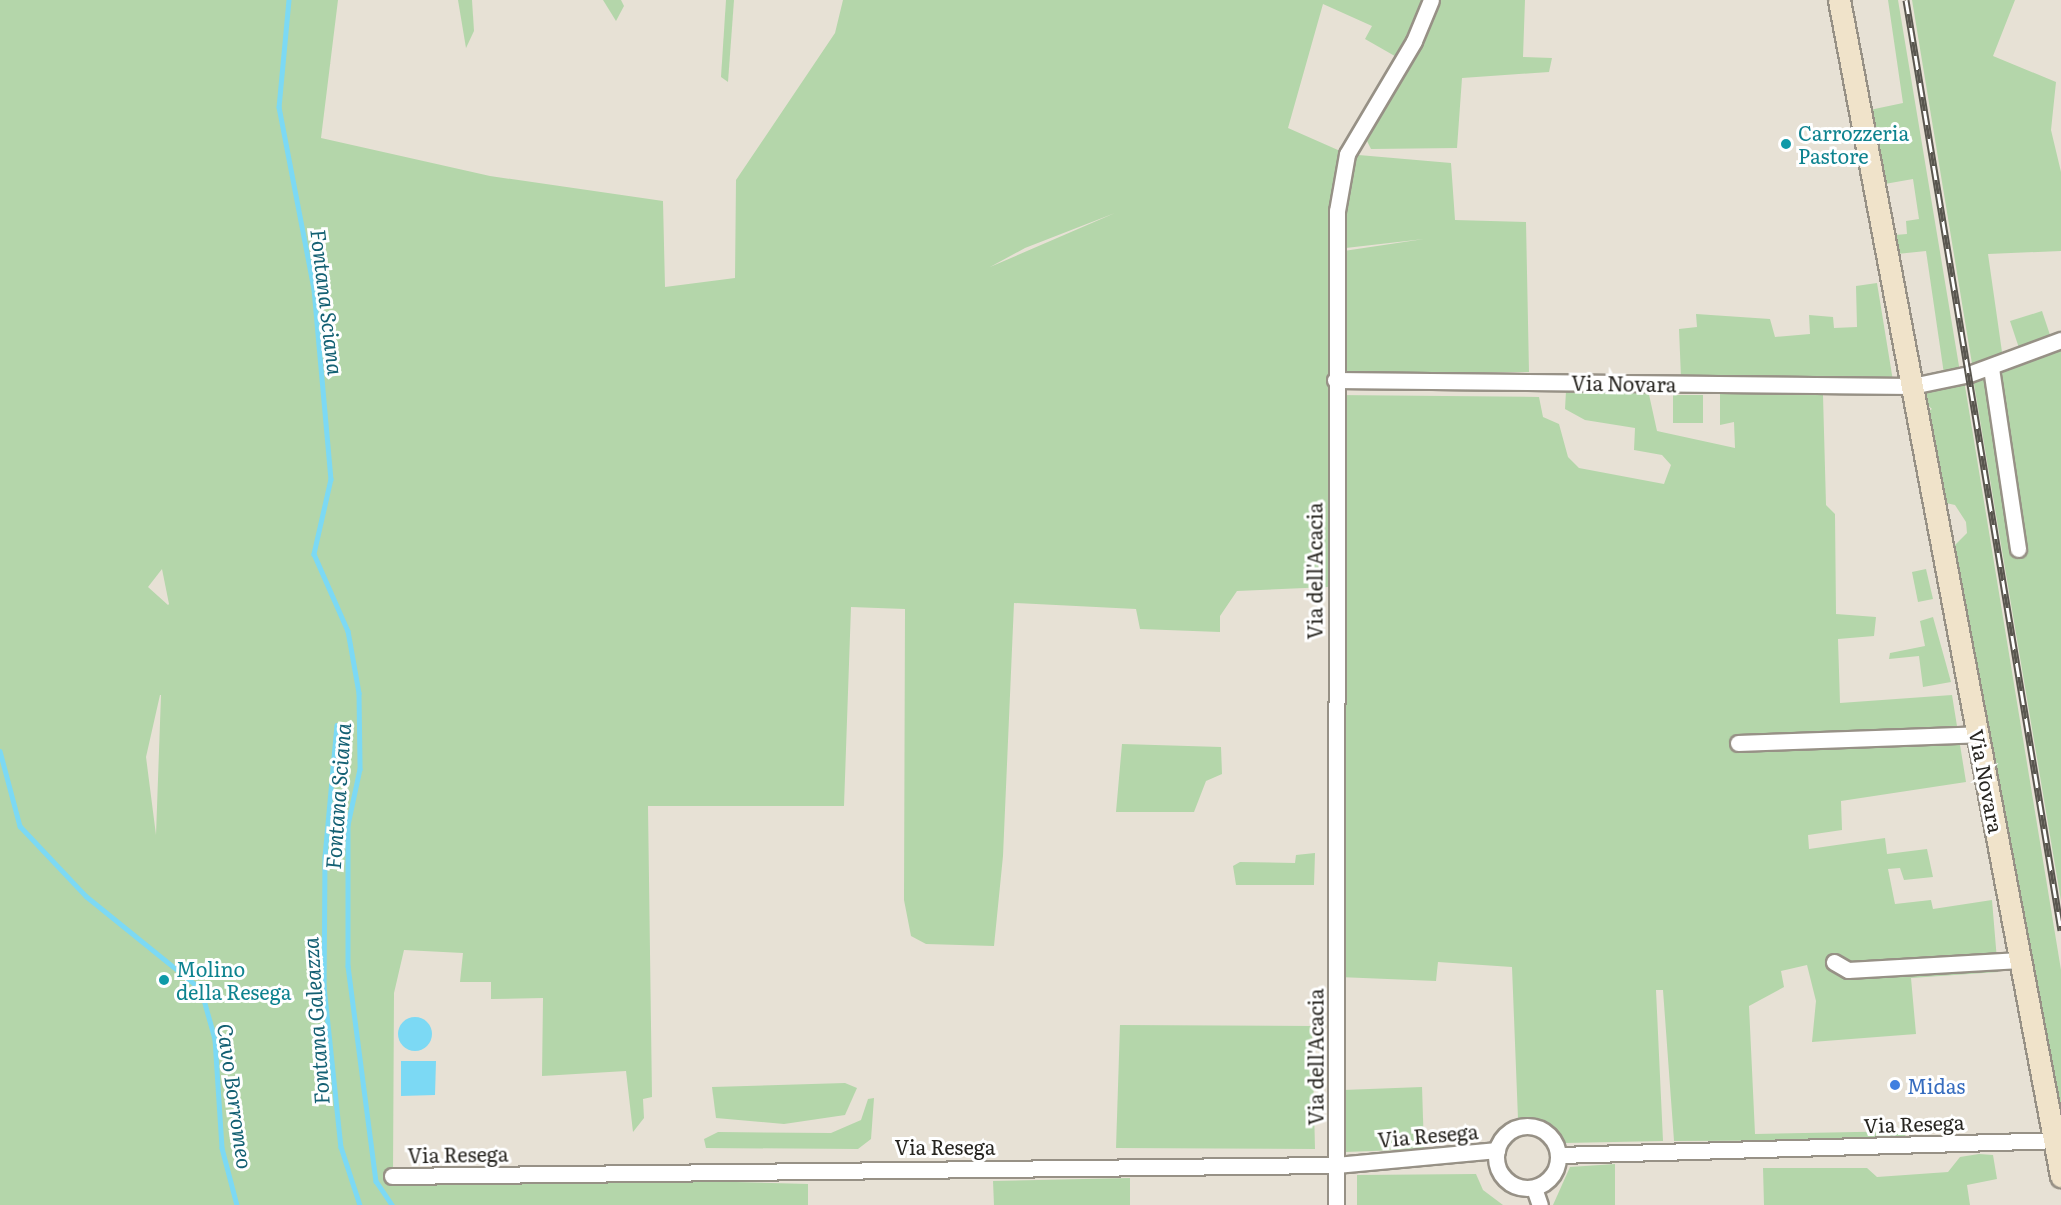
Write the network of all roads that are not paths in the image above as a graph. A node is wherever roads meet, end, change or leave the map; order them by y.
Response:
1 (1431, 0) edge
2 (1839, 0) edge
3 (2061, 340) edge
4 (1991, 368) junction
5 (1335, 380) junction
6 (1912, 386) junction
7 (2018, 549) dead end
8 (1978, 734) junction
9 (1738, 743) dead end
10 (2020, 960) junction
11 (1834, 962) dead end
12 (2058, 1140) edge
13 (1497, 1150) junction
14 (1559, 1155) junction
15 (1336, 1165) junction
16 (392, 1176) dead end
17 (2061, 1176) edge
18 (1534, 1188) junction
19 (1336, 1205) edge
20 (1540, 1205) edge

1 - 5 street, Via dell'Acacia
2 - 6 main road, Via Novara
3 - 4 street
4 - 6 street
4 - 7 street
5 - 6 street, Via Novara
5 - 15 street, Via dell'Acacia
6 - 8 main road, Via Novara
8 - 9 street
8 - 10 main road, Via Novara
10 - 11 street
10 - 12 main road, Via Novara
12 - 14 street, Via Resega
12 - 17 main road, Via Novara
13 - 14 street
13 - 15 street, Via Resega
13 - 18 street
14 - 18 street
15 - 16 street, Via Resega
15 - 19 street, Via dell'Acacia
18 - 20 street

